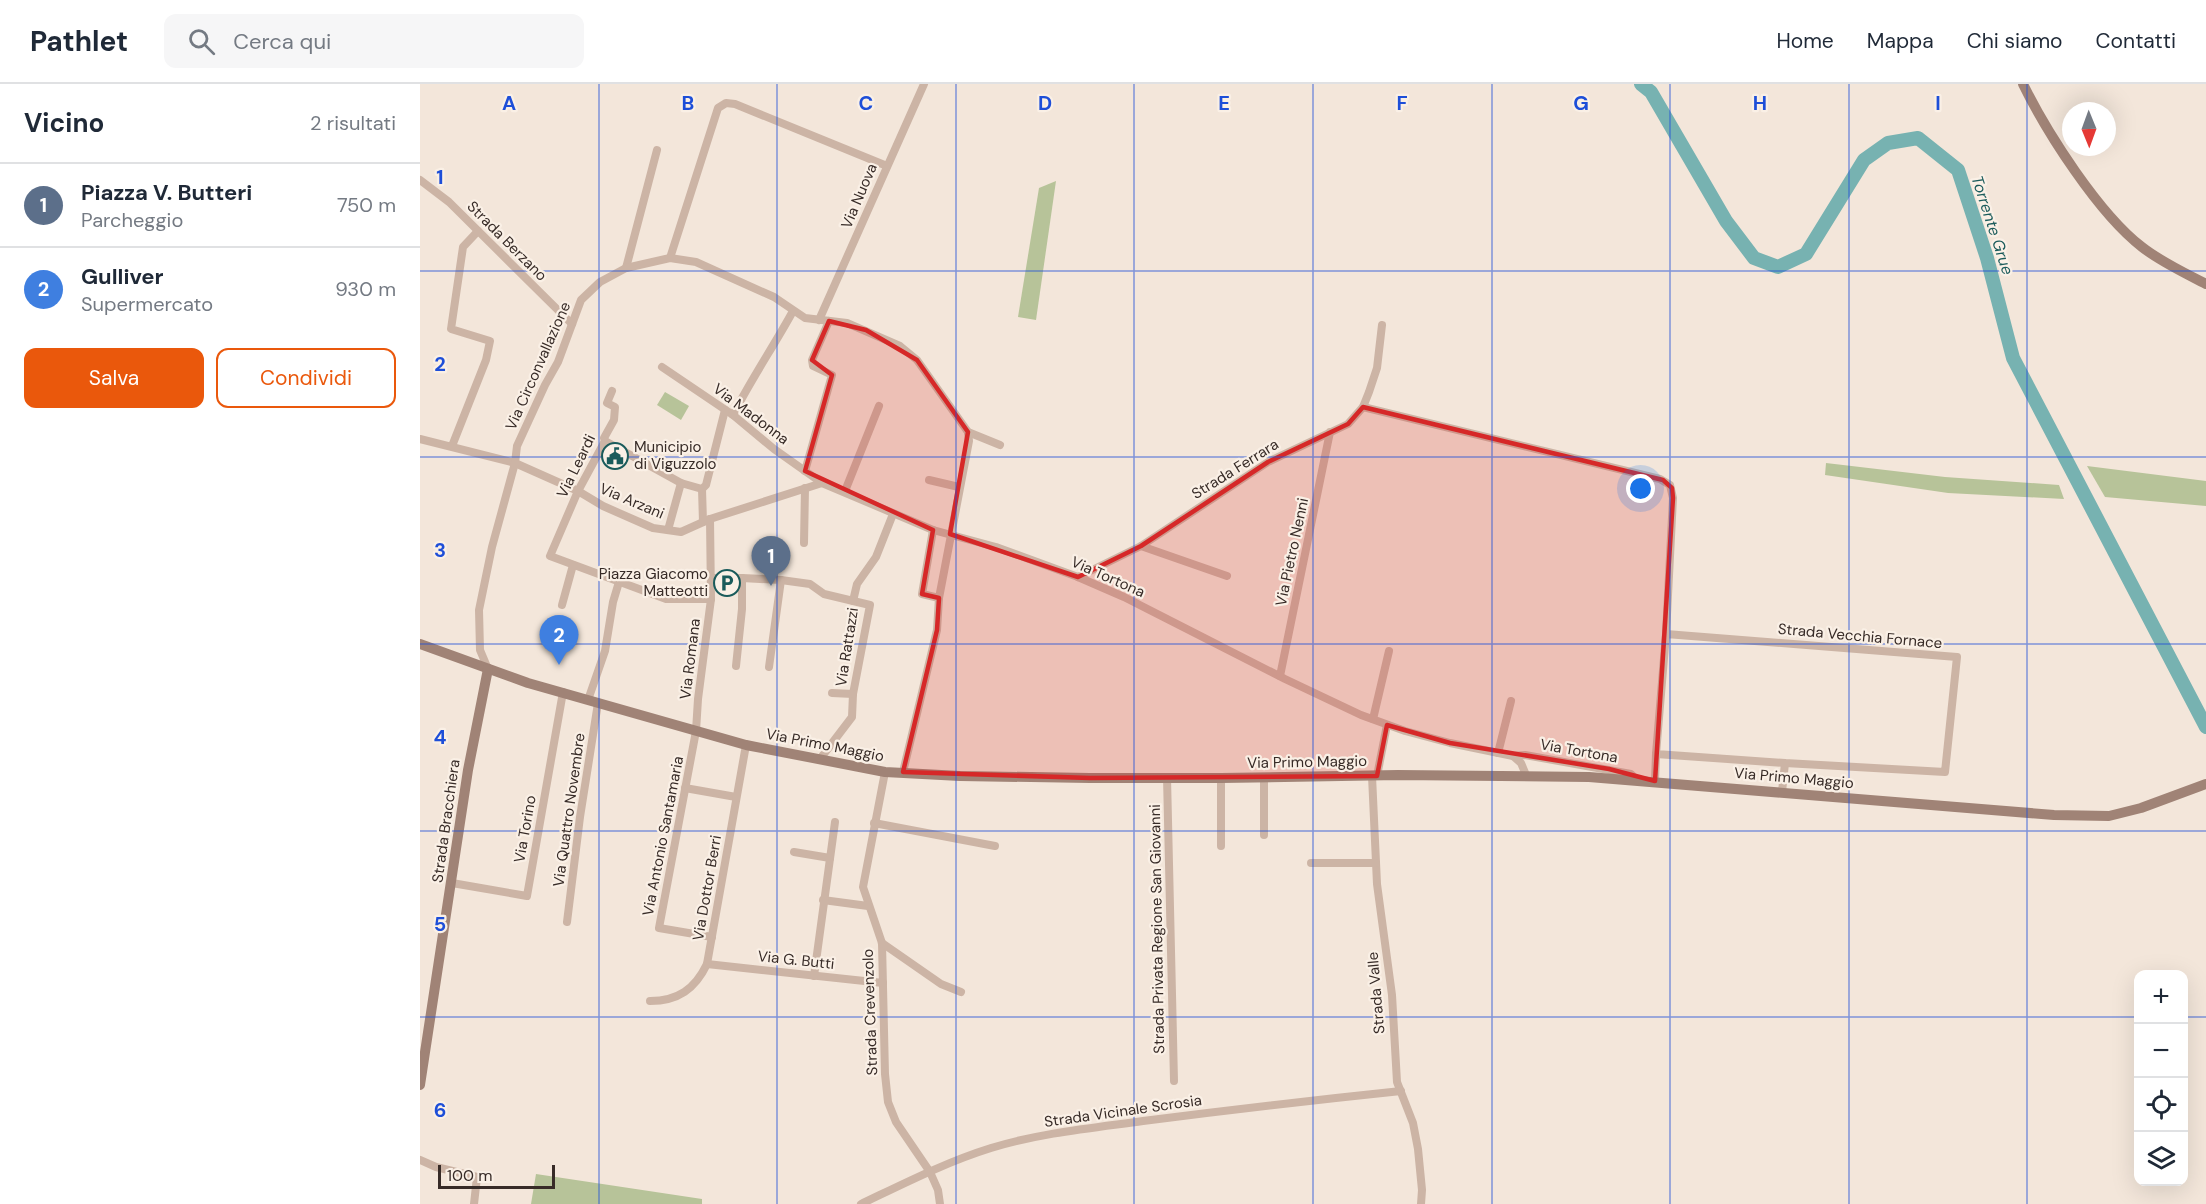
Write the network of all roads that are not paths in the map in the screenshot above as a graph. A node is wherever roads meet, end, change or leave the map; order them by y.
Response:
1 (924, 84) edge
2 (2023, 84) edge
3 (657, 150) dead end
4 (887, 166) junction
5 (420, 180) edge
6 (478, 231) junction
7 (670, 258) junction
8 (626, 268) junction
9 (2206, 284) edge
10 (793, 311) junction
11 (819, 320) junction
12 (829, 321) junction
13 (572, 324) junction
14 (1382, 325) dead end
15 (662, 367) dead end
16 (612, 391) dead end
17 (879, 406) dead end
18 (1363, 407) junction
19 (725, 410) junction
20 (733, 415) junction
21 (968, 432) junction
22 (1330, 432) junction
23 (420, 439) edge
24 (605, 441) junction
25 (1000, 445) dead end
26 (453, 446) junction
27 (515, 463) junction
28 (805, 471) junction
29 (929, 480) dead end
30 (681, 483) junction
31 (822, 483) junction
32 (959, 487) junction
33 (805, 488) junction
34 (702, 489) junction
35 (578, 491) junction
36 (845, 491) junction
37 (893, 514) junction
38 (707, 520) junction
39 (933, 530) junction
40 (668, 531) junction
41 (950, 534) junction
42 (804, 543) dead end
43 (1141, 546) junction
44 (573, 565) junction
45 (1227, 576) dead end
46 (1078, 577) junction
47 (712, 578) junction
48 (782, 580) junction
49 (619, 582) junction
50 (742, 582) junction
51 (939, 598) junction
52 (711, 599) junction
53 (853, 601) junction
54 (562, 605) dead end
55 (1666, 634) junction
56 (420, 644) edge
57 (1389, 651) dead end
58 (736, 666) dead end
59 (769, 667) dead end
60 (488, 669) junction
61 (1280, 676) junction
62 (562, 692) junction
63 (832, 693) dead end
64 (853, 694) junction
65 (593, 701) junction
66 (1511, 701) dead end
67 (1373, 720) junction
68 (1387, 725) junction
69 (696, 731) junction
70 (746, 745) junction
71 (1498, 753) junction
72 (1656, 754) junction
73 (1513, 756) junction
74 (820, 759) junction
75 (1785, 763) junction
76 (885, 772) junction
77 (903, 772) junction
78 (1526, 775) junction
79 (1375, 776) junction
80 (1167, 777) junction
81 (1221, 778) junction
82 (1264, 778) junction
83 (1637, 780) junction
84 (1655, 782) junction
85 (2206, 784) edge
86 (685, 788) junction
87 (1782, 792) junction
88 (736, 797) junction
89 (835, 822) dead end
90 (874, 823) junction
91 (1264, 835) dead end
92 (995, 846) dead end
93 (1221, 846) dead end
94 (794, 852) dead end
95 (830, 858) junction
96 (1311, 863) dead end
97 (1376, 863) junction
98 (452, 883) junction
99 (824, 900) junction
100 (868, 906) junction
101 (567, 922) dead end
102 (712, 937) junction
103 (882, 943) junction
104 (707, 964) junction
105 (814, 976) junction
106 (883, 983) junction
107 (961, 992) dead end
108 (650, 1001) dead end
109 (1174, 1081) dead end
110 (420, 1085) edge
111 (1401, 1091) junction
112 (420, 1160) edge
113 (930, 1172) junction
114 (474, 1204) edge
115 (861, 1204) edge
116 (939, 1204) edge
117 (1421, 1204) edge

1 - 4 street, Via Nuova
2 - 9 main road
3 - 8 street
4 - 7 street
4 - 11 street, Via Nuova
5 - 6 street, Strada Berzano
6 - 13 street, Strada Berzano
6 - 26 street
7 - 8 street, Via Circonvallazione
7 - 10 street, Via Circonvallazione
8 - 13 street, Via Circonvallazione
10 - 11 street, Via Circonvallazione
10 - 20 street
11 - 12 street, Via Circonvallazione
12 - 21 street, Via Circonvallazione
12 - 28 street
13 - 27 street, Via Circonvallazione
14 - 18 street, Strada Ferrara
15 - 19 street, Via Madonna
16 - 24 street, Via Leardi
17 - 36 street
18 - 22 street, Strada Ferrara
18 - 55 street
19 - 20 street, Via Madonna
19 - 34 street
20 - 28 street, Via Madonna
21 - 25 street
21 - 32 street
22 - 43 street, Strada Ferrara
22 - 61 street, Via Pietro Nenni
23 - 26 street, Via Arzani
24 - 30 street
24 - 35 street, Via Leardi
26 - 27 street, Via Arzani
27 - 35 street, Via Arzani
27 - 60 street, Via Circonvallazione
28 - 31 street, Via Madonna
29 - 32 street
30 - 34 street
30 - 40 street
31 - 33 street, Via Arzani
31 - 36 street, Via Tortona
32 - 41 street
33 - 38 street, Via Arzani
33 - 42 street
34 - 38 street, Via Romana
35 - 40 street, Via Arzani
35 - 44 street, Via Leardi
36 - 37 street, Via Tortona
37 - 39 street, Via Tortona
37 - 53 street, Via Rattazzi
38 - 40 street, Via Arzani
38 - 47 street, Via Romana
39 - 41 street, Via Tortona
39 - 51 street
41 - 46 street, Via Tortona
41 - 51 street
43 - 45 street
43 - 46 street, Strada Ferrara
44 - 49 street
44 - 54 street
46 - 61 street, Via Tortona
47 - 50 street
47 - 52 street, Via Romana
48 - 50 street
48 - 53 street
48 - 59 street
49 - 52 street
49 - 65 street, Via Quattro Novembre
50 - 58 street
51 - 77 street
52 - 69 street, Via Romana
53 - 64 street, Via Rattazzi
55 - 72 street
55 - 75 street, Strada Vecchia Fornace
56 - 60 main road, Via Primo Maggio
57 - 67 street
60 - 62 main road, Via Primo Maggio
60 - 98 main road, Strada Bracchiera
61 - 67 street, Via Tortona
62 - 65 main road, Via Primo Maggio
62 - 98 street, Via Torino
63 - 64 street
64 - 74 street, Via Rattazzi
65 - 69 main road, Via Primo Maggio
65 - 101 street, Via Quattro Novembre
66 - 71 street
67 - 68 street, Via Tortona
68 - 71 street, Via Tortona
68 - 79 street, Strada Valle
69 - 70 main road, Via Primo Maggio
69 - 86 street, Via Antonio Santamaria
70 - 74 main road, Via Primo Maggio
70 - 88 street, Via Dottor Berri
71 - 73 street, Via Tortona
72 - 75 street, Strada Vecchia Fornace
72 - 84 street
73 - 78 street, Via Tortona
73 - 83 street, Via Tortona
74 - 76 main road, Via Primo Maggio
75 - 87 street
76 - 77 main road, Via Primo Maggio
76 - 90 street, Strada Crevenzolo
77 - 80 main road, Via Primo Maggio
78 - 79 main road, Via Primo Maggio
78 - 83 main road, Via Primo Maggio
79 - 82 main road, Via Primo Maggio
79 - 97 street, Strada Valle
80 - 81 main road, Via Primo Maggio
80 - 109 street, Strada Privata Regione San Giovanni
81 - 82 main road, Via Primo Maggio
81 - 93 street
82 - 91 street
83 - 84 main road, Via Primo Maggio
84 - 87 main road, Via Primo Maggio
85 - 87 main road, Via Primo Maggio
86 - 88 street
86 - 102 street, Via Antonio Santamaria
88 - 102 street, Via Dottor Berri
89 - 95 street
90 - 92 street
90 - 100 street, Strada Crevenzolo
94 - 95 street
95 - 99 street
96 - 97 street
97 - 111 street, Strada Valle
98 - 110 main road, Strada Bracchiera
99 - 100 street
99 - 105 street
100 - 103 street, Strada Crevenzolo
102 - 104 street, Via Dottor Berri
103 - 106 street, Strada Crevenzolo
103 - 107 street
104 - 105 street, Via G. Butti
104 - 108 street, Via Dottor Berri
105 - 106 street, Via G. Butti
106 - 113 street, Strada Crevenzolo
111 - 113 street, Strada Vicinale Scrosia
111 - 117 street, Strada Valle
112 - 114 street
113 - 115 street, Strada Vicinale Scrosia
113 - 116 street, Strada Crevenzolo

